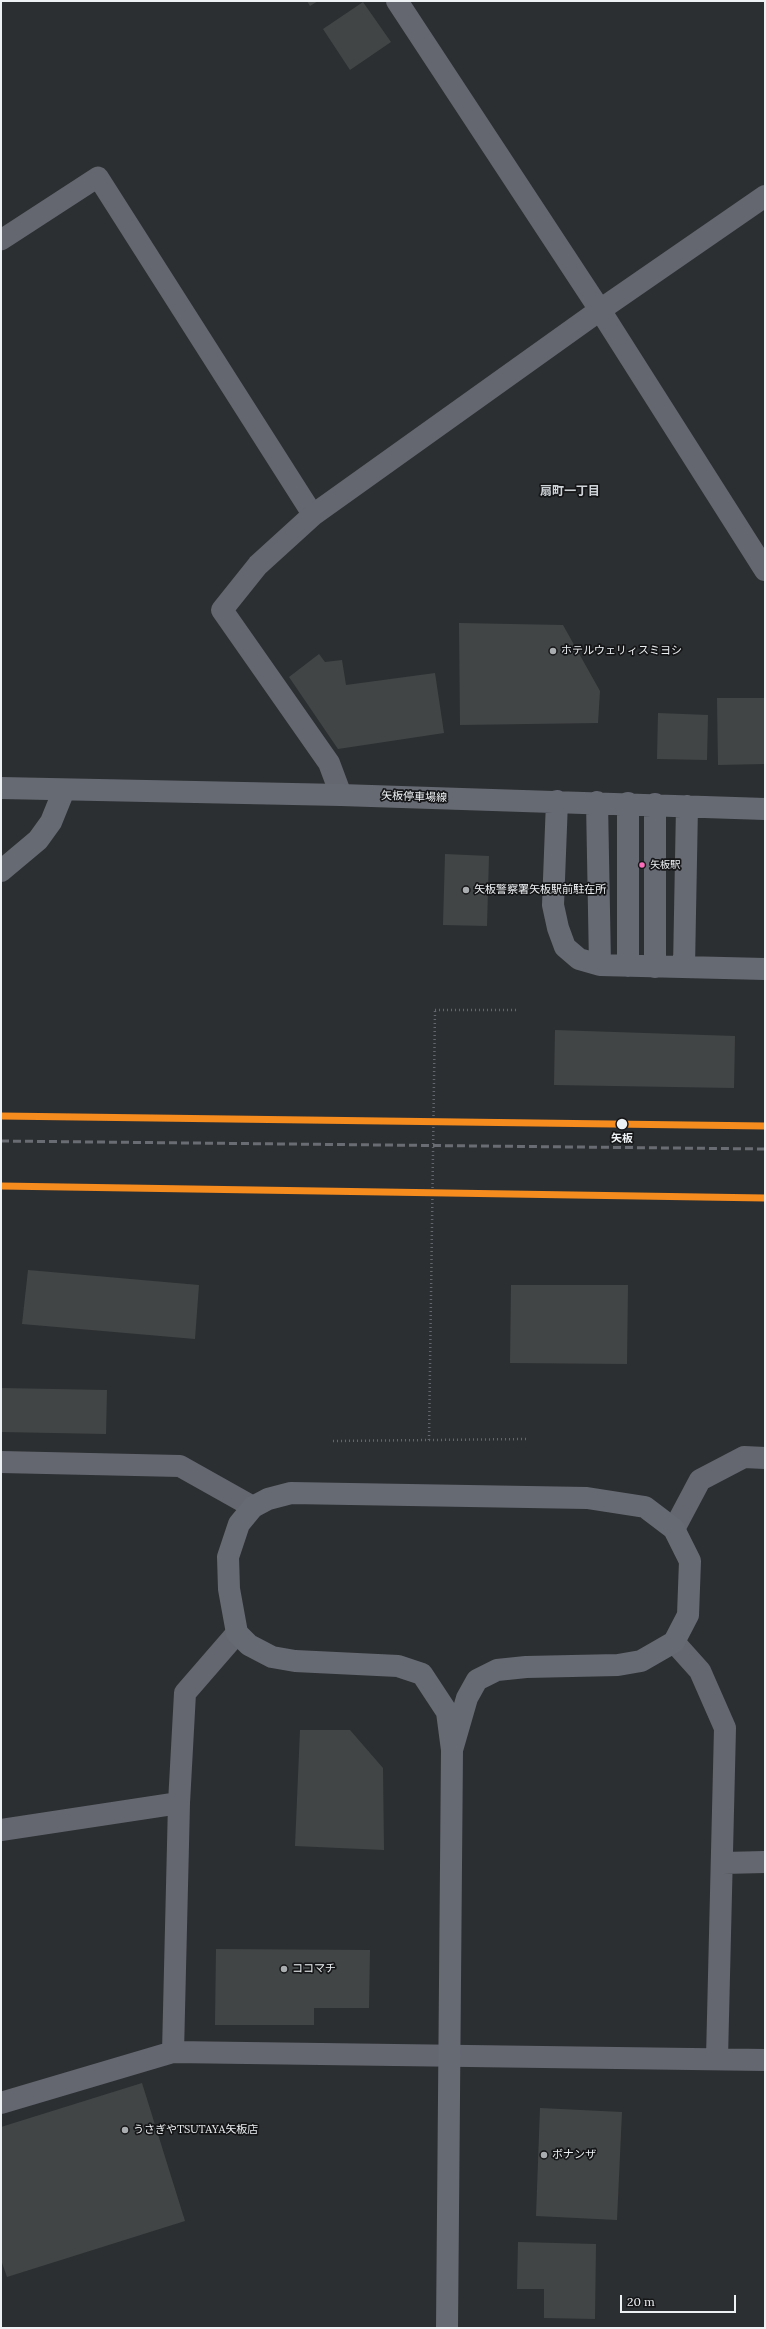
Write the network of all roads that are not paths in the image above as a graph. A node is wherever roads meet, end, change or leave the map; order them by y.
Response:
1 (397, 1) edge
2 (765, 196) edge
3 (1, 240) edge
4 (600, 310) junction
5 (313, 515) junction
6 (765, 570) edge
7 (1, 788) edge
8 (64, 790) junction
9 (341, 795) junction
10 (557, 801) junction
11 (598, 802) junction
12 (628, 803) junction
13 (655, 804) junction
14 (687, 806) junction
15 (765, 809) edge
16 (1, 871) edge
17 (600, 966) junction
18 (628, 966) junction
19 (655, 967) junction
20 (684, 968) junction
21 (765, 969) edge
22 (765, 1458) edge
23 (1, 1462) edge
24 (253, 1507) junction
25 (674, 1529) junction
26 (237, 1633) junction
27 (674, 1642) junction
28 (452, 1750) junction
29 (179, 1803) junction
30 (1, 1830) edge
31 (765, 1862) edge
32 (723, 1863) junction
33 (173, 2052) junction
34 (451, 2057) junction
35 (717, 2058) junction
36 (765, 2060) edge
37 (1, 2103) edge
38 (447, 2328) edge

1 - 4 street
2 - 4 street
3 - 5 lane
4 - 5 street
4 - 6 street
5 - 9 street
7 - 8 street, 矢板停車場線
8 - 9 street, 矢板停車場線
8 - 16 street
9 - 10 street, 矢板停車場線
10 - 11 street, 矢板停車場線
10 - 17 street
11 - 12 street, 矢板停車場線
11 - 17 street
12 - 13 street, 矢板停車場線
12 - 18 street
13 - 14 street, 矢板停車場線
13 - 19 street
14 - 15 street, 矢板停車場線
14 - 20 street
17 - 18 street
18 - 19 street
19 - 20 street
20 - 21 street
22 - 25 street
23 - 24 street
24 - 25 street
24 - 26 street
25 - 27 street
26 - 28 street
26 - 29 street
27 - 28 street
27 - 32 street
28 - 34 street
29 - 30 street
29 - 33 street
31 - 32 street
32 - 35 street
33 - 34 street
33 - 37 street
34 - 35 street
34 - 38 street
35 - 36 street

